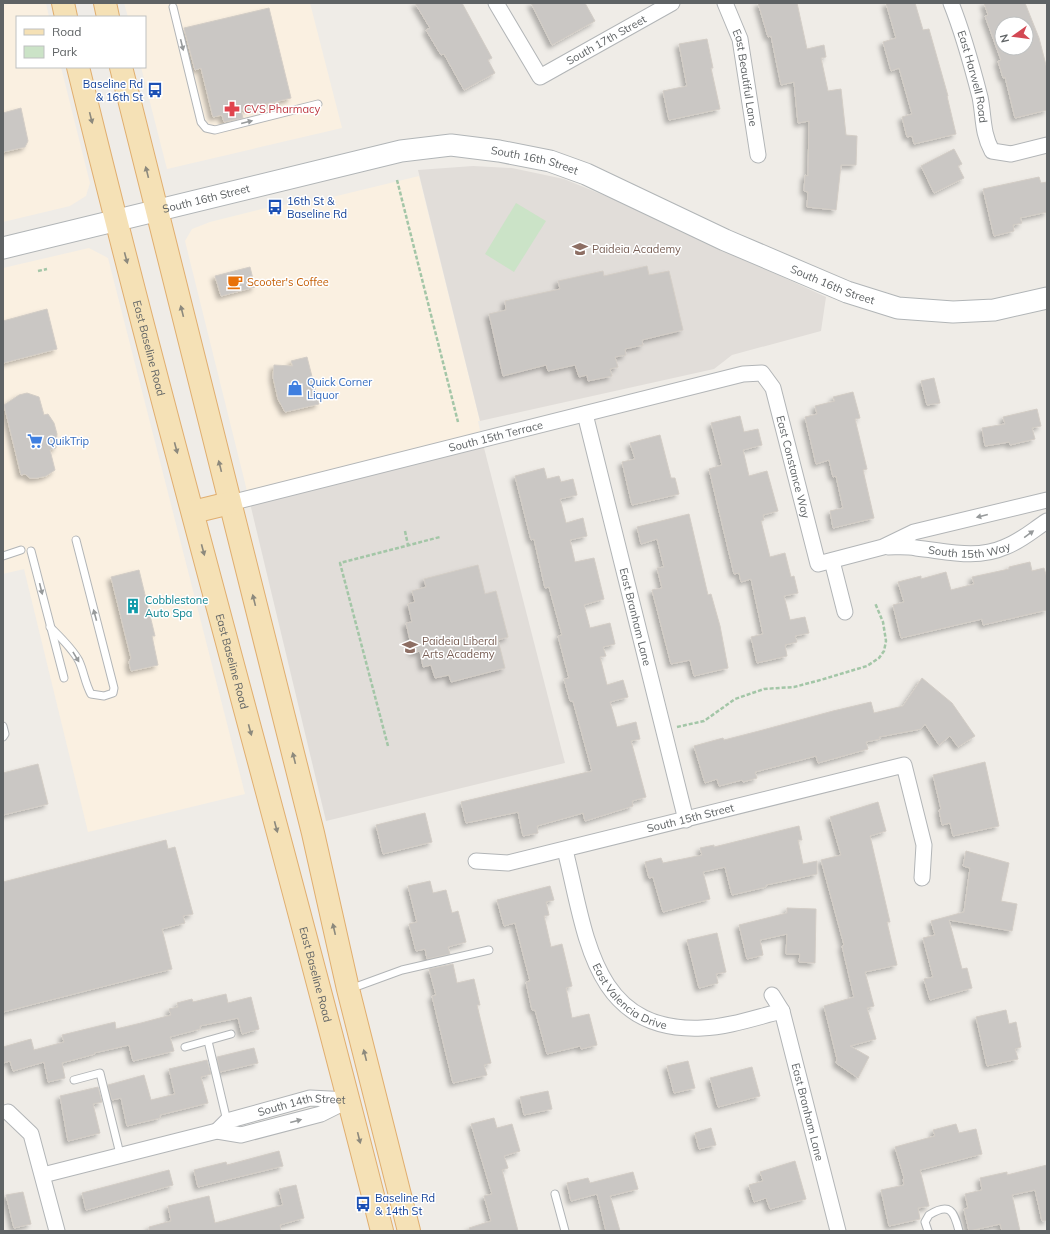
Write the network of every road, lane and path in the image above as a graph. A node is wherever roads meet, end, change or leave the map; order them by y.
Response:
1 (63, 3) edge
2 (105, 3) edge
3 (496, 3) edge
4 (672, 3) edge
5 (725, 3) edge
6 (951, 3) edge
7 (173, 7) dead end
8 (66, 16) edge
9 (108, 16) edge
10 (78, 68) edge
11 (121, 68) edge
12 (318, 104) dead end
13 (1047, 145) edge
14 (758, 155) dead end
15 (397, 180) dead end
16 (156, 210) junction
17 (116, 220) junction
18 (3, 248) edge
19 (47, 269) dead end
20 (38, 271) dead end
21 (1047, 298) edge
22 (762, 373) joint
23 (585, 414) junction
24 (458, 422) dead end
25 (1047, 500) edge
26 (230, 503) junction
27 (193, 512) junction
28 (1047, 521) edge
29 (405, 531) dead end
30 (440, 537) dead end
31 (76, 540) dead end
32 (408, 545) junction
33 (883, 547) junction
34 (21, 550) dead end
35 (31, 551) dead end
36 (3, 556) edge
37 (832, 561) junction
38 (818, 564) joint
39 (875, 603) dead end
40 (845, 612) dead end
41 (50, 627) junction
42 (64, 678) dead end
43 (3, 726) edge
44 (677, 728) dead end
45 (3, 737) edge
46 (388, 746) dead end
47 (686, 820) junction
48 (565, 850) junction
49 (476, 861) dead end
50 (922, 878) dead end
51 (489, 950) dead end
52 (348, 989) junction
53 (772, 995) dead end
54 (782, 1011) junction
55 (231, 1034) dead end
56 (208, 1041) junction
57 (185, 1047) dead end
58 (74, 1080) dead end
59 (374, 1093) junction
60 (349, 1100) junction
61 (265, 1110) junction
62 (8, 1112) dead end
63 (222, 1126) junction
64 (270, 1128) junction
65 (120, 1154) junction
66 (43, 1175) junction
67 (555, 1194) dead end
68 (57, 1231) edge
69 (382, 1231) edge
70 (409, 1231) edge
71 (565, 1231) edge
72 (838, 1231) edge
73 (928, 1231) edge
74 (959, 1231) edge

1 - 8 main road
2 - 9 main road
3 - 4 street, South 17th Street
5 - 14 street, East Beautiful Lane
6 - 13 street, East Harwell Road
7 -> 12 lane
10 -> 17 main road, East Baseline Road
16 -> 11 main road
15 - 24 path
16 - 17 main road, South 16th Street
16 - 21 main road, South 16th Street
26 -> 16 main road
17 - 18 main road, South 16th Street
17 -> 27 main road, East Baseline Road
19 - 20 path
22 - 23 street, South 15th Terrace
22 - 38 street, East Constance Way
23 - 26 street, South 15th Terrace
23 - 47 street, East Branham Lane
25 -> 33 street, South 15th Way
26 - 27 main road
52 -> 26 main road
27 -> 60 main road, East Baseline Road
33 -> 28 street, South 15th Way
29 - 32 path
30 - 32 path
41 -> 31 lane
32 - 46 path
33 - 37 street, South 15th Way
34 - 36 lane
35 -> 41 lane
37 - 38 street, South 15th Way
37 - 40 street
39 - 44 path
41 - 42 lane
43 - 45 lane
47 - 48 street, South 15th Street
47 - 50 street, South 15th Street
48 - 49 street, South 15th Street
48 - 54 street, East Valencia Drive
51 - 52 lane
59 -> 52 main road
53 - 54 street, East Branham Lane
54 - 72 street, East Branham Lane
55 - 56 lane
56 - 57 lane
56 - 63 lane
58 - 65 lane
59 - 60 main road
59 - 70 main road
60 - 61 street, South 14th Street
64 -> 60 street, South 14th Street
60 -> 69 main road, East Baseline Road
61 - 63 street, South 14th Street
61 - 64 street
62 - 66 street
63 - 64 street, South 14th Street
63 - 65 street, South 14th Street
65 - 66 street, South 14th Street
66 - 68 street
67 - 71 lane
73 - 74 lane

